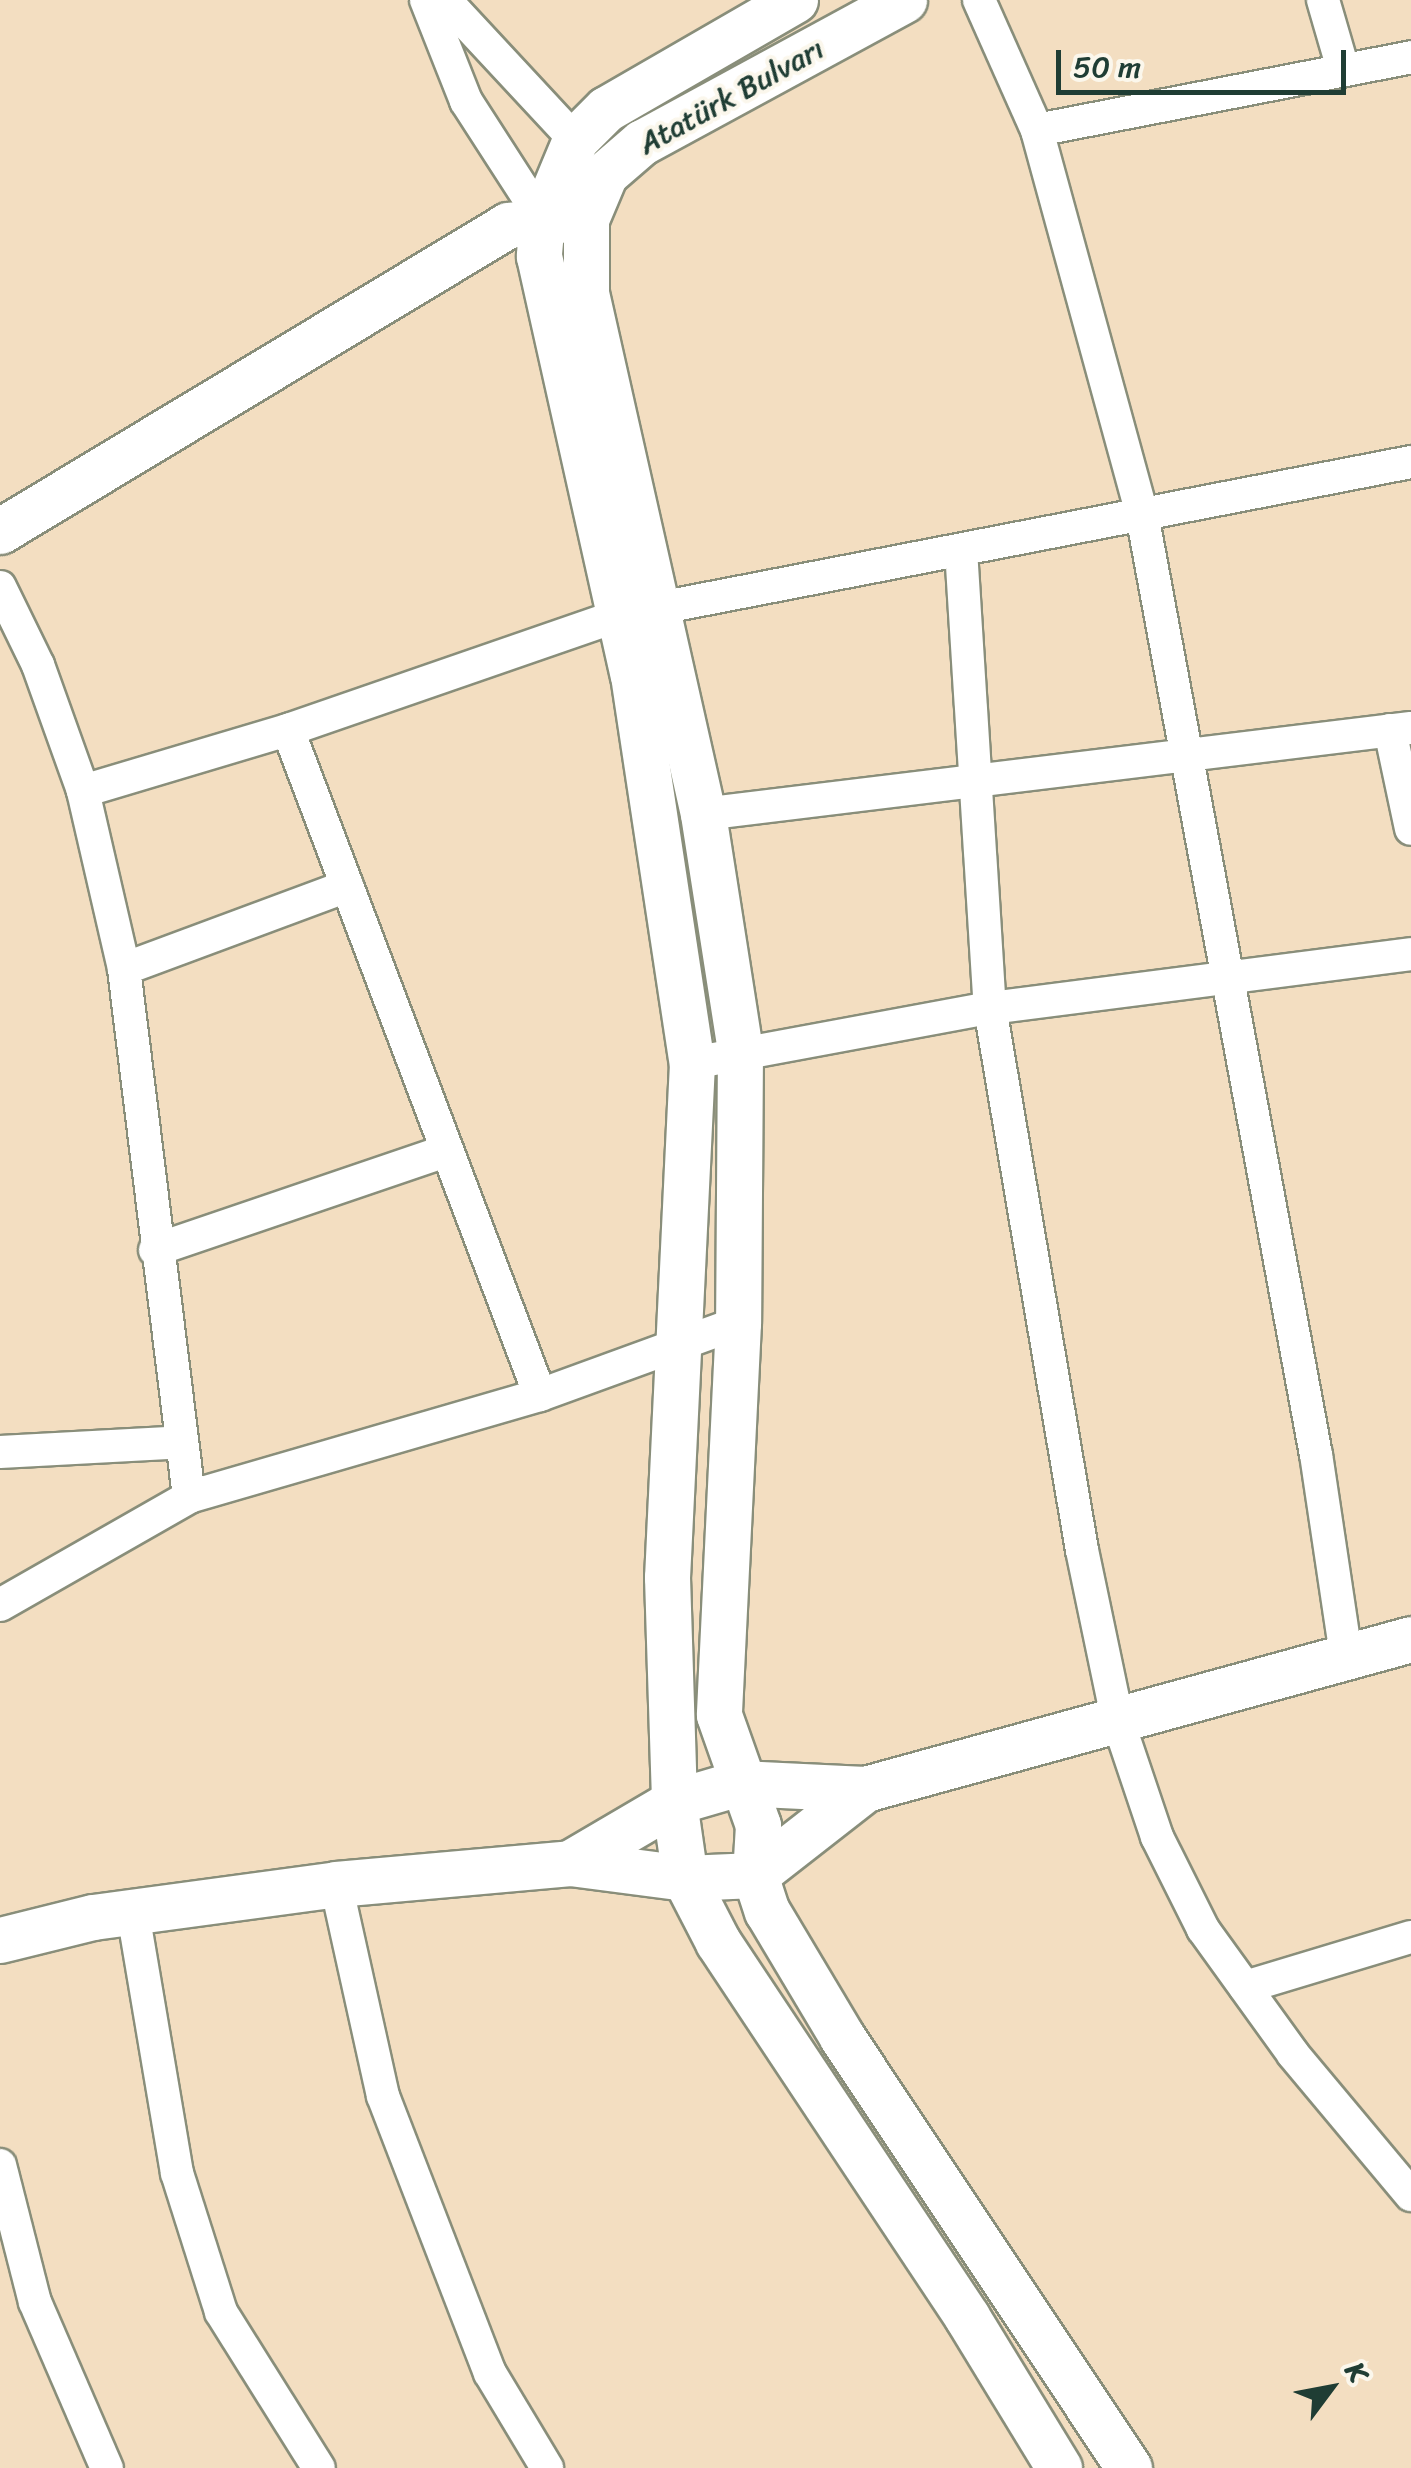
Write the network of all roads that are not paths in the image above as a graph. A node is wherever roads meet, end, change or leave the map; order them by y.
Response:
1 (426, 0) edge
2 (445, 0) edge
3 (795, 0) edge
4 (904, 0) edge
5 (1323, 0) edge
6 (987, 2) edge
7 (1411, 56) edge
8 (1343, 69) junction
9 (1037, 130) junction
10 (575, 140) junction
11 (564, 219) junction
12 (1411, 462) edge
13 (1142, 514) junction
14 (0, 531) edge
15 (961, 550) junction
16 (0, 587) edge
17 (639, 612) junction
18 (1401, 729) edge
19 (288, 730) junction
20 (1188, 756) junction
21 (974, 785) junction
22 (83, 792) junction
23 (703, 814) junction
24 (1411, 829) edge
25 (347, 886) junction
26 (1411, 954) edge
27 (124, 969) junction
28 (1224, 978) junction
29 (990, 1008) junction
30 (740, 1050) junction
31 (692, 1064) junction
32 (446, 1151) junction
33 (155, 1250) junction
34 (738, 1323) junction
35 (684, 1341) junction
36 (540, 1396) junction
37 (182, 1442) junction
38 (0, 1452) edge
39 (189, 1496) junction
40 (0, 1604) edge
41 (1411, 1638) edge
42 (1346, 1655) junction
43 (1117, 1718) junction
44 (739, 1783) junction
45 (865, 1789) junction
46 (674, 1802) junction
47 (570, 1863) junction
48 (756, 1875) junction
49 (685, 1878) junction
50 (336, 1884) junction
51 (134, 1913) junction
52 (1411, 1937) edge
53 (0, 1940) edge
54 (1245, 1987) junction
55 (0, 2166) edge
56 (1411, 2195) edge
57 (107, 2468) edge
58 (319, 2468) edge
59 (547, 2468) edge
60 (1059, 2468) edge
61 (1129, 2468) edge

1 - 11 street
2 - 10 street
3 - 10 main road, Atatürk Bulvarı
4 - 11 main road, Atatürk Bulvarı
5 - 8 street
6 - 9 street
7 - 8 street
8 - 9 street
9 - 13 street
10 - 11 main road, Atatürk Bulvarı
11 - 14 main road
11 - 17 main road
12 - 13 street
13 - 15 street
13 - 20 street
15 - 17 street
15 - 21 street
16 - 22 street
17 - 19 street
17 - 23 main road
17 - 31 main road
18 - 20 street
18 - 24 street
19 - 22 street
19 - 25 street
20 - 21 street
20 - 28 street
21 - 23 street
21 - 29 street
22 - 27 street
23 - 30 main road
25 - 27 street
25 - 32 street
26 - 28 street
27 - 33 street
28 - 29 street
28 - 42 street
29 - 30 street
29 - 43 street
30 - 31 street
30 - 34 main road
31 - 35 main road
32 - 33 street
32 - 36 street
33 - 37 street
34 - 35 street
34 - 44 main road
35 - 36 street
35 - 46 main road
36 - 39 street
37 - 38 street
37 - 39 street
39 - 40 street
41 - 42 main road
42 - 43 main road
43 - 45 main road
43 - 54 street
44 - 45 main road
44 - 46 main road
44 - 48 main road
45 - 48 main road
46 - 47 main road
46 - 49 main road
47 - 49 main road
47 - 50 main road
48 - 49 main road
48 - 61 main road
49 - 60 main road
50 - 51 main road
50 - 59 street
51 - 53 main road
51 - 58 street
52 - 54 street
54 - 56 street
55 - 57 street

